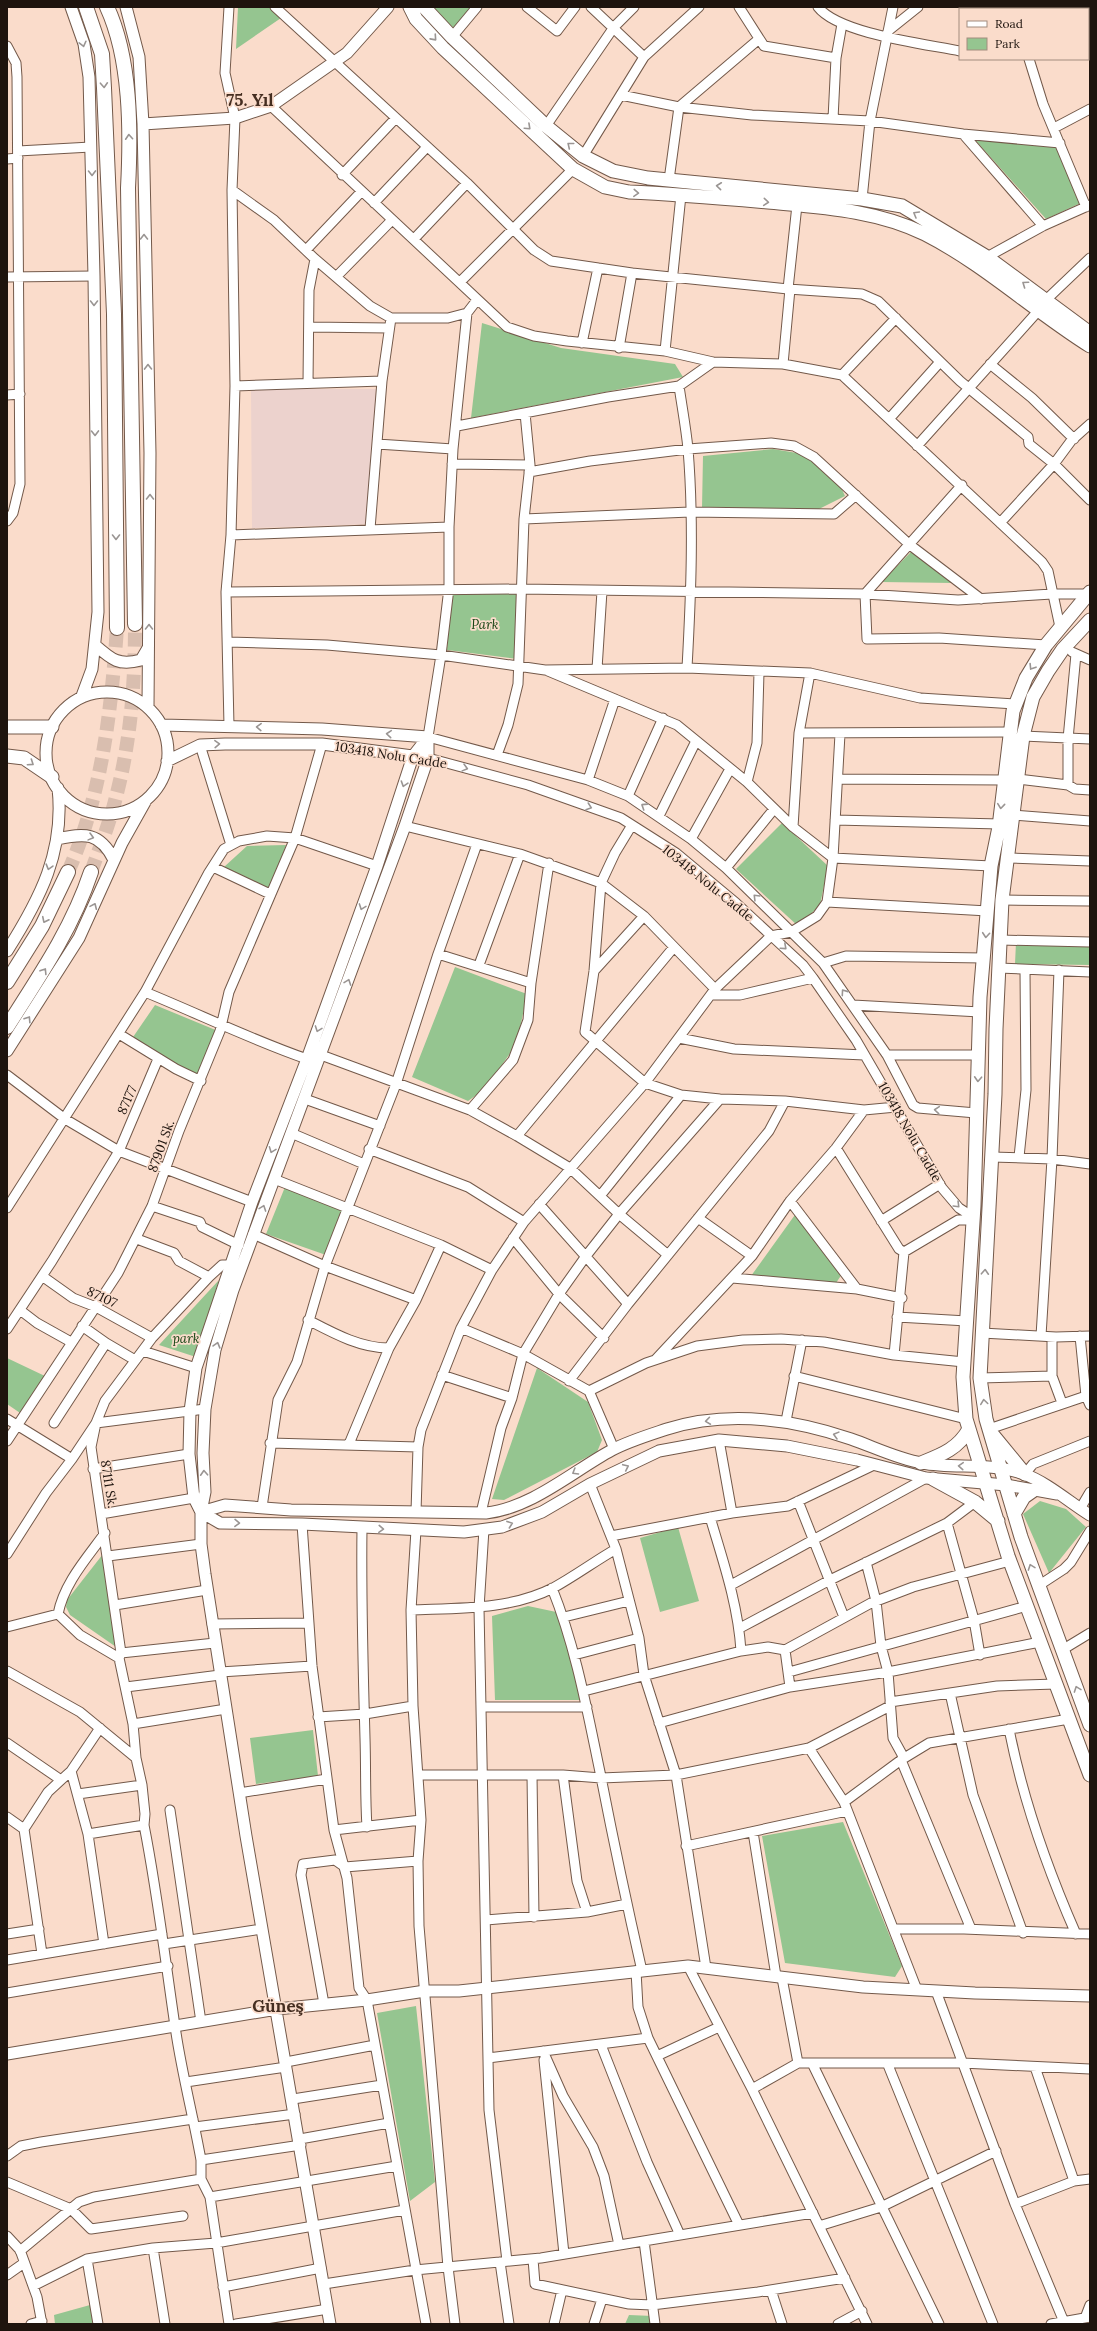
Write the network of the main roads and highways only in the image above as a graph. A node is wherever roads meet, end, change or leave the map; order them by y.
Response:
1 (86, 7) edge
2 (107, 7) edge
3 (410, 7) edge
4 (424, 7) edge
5 (1043, 305) junction
6 (1090, 333) edge
7 (1090, 346) edge
8 (1089, 593) edge
9 (1090, 621) edge
10 (135, 624) tunnel mouth
11 (117, 628) tunnel mouth
12 (7, 727) edge
13 (52, 727) road end
14 (1017, 734) junction
15 (7, 756) edge
16 (55, 782) road end
17 (68, 872) tunnel mouth
18 (91, 872) tunnel mouth
19 (7, 982) edge
20 (7, 1027) edge
21 (967, 1424) junction
22 (989, 1429) junction
23 (921, 1463) road end
24 (1025, 1474) road end
25 (929, 1478) road end
26 (1034, 1490) road end
27 (1014, 1514) junction
28 (998, 1521) junction
29 (1090, 1725) edge
30 (1090, 1775) edge

1 -> 11 main road
10 -> 2 main road
3 -> 5 main road
5 -> 4 main road
5 - 6 main road
5 - 7 main road
8 -> 14 main road
9 - 14 main road
12 - 13 main road
14 -> 21 main road
22 -> 14 main road
15 -> 16 main road
17 -> 19 main road
20 -> 18 main road
21 - 23 main road
21 - 28 main road
22 - 24 main road
22 - 27 main road
25 - 28 main road
26 - 27 main road
29 -> 27 main road
28 - 30 main road

